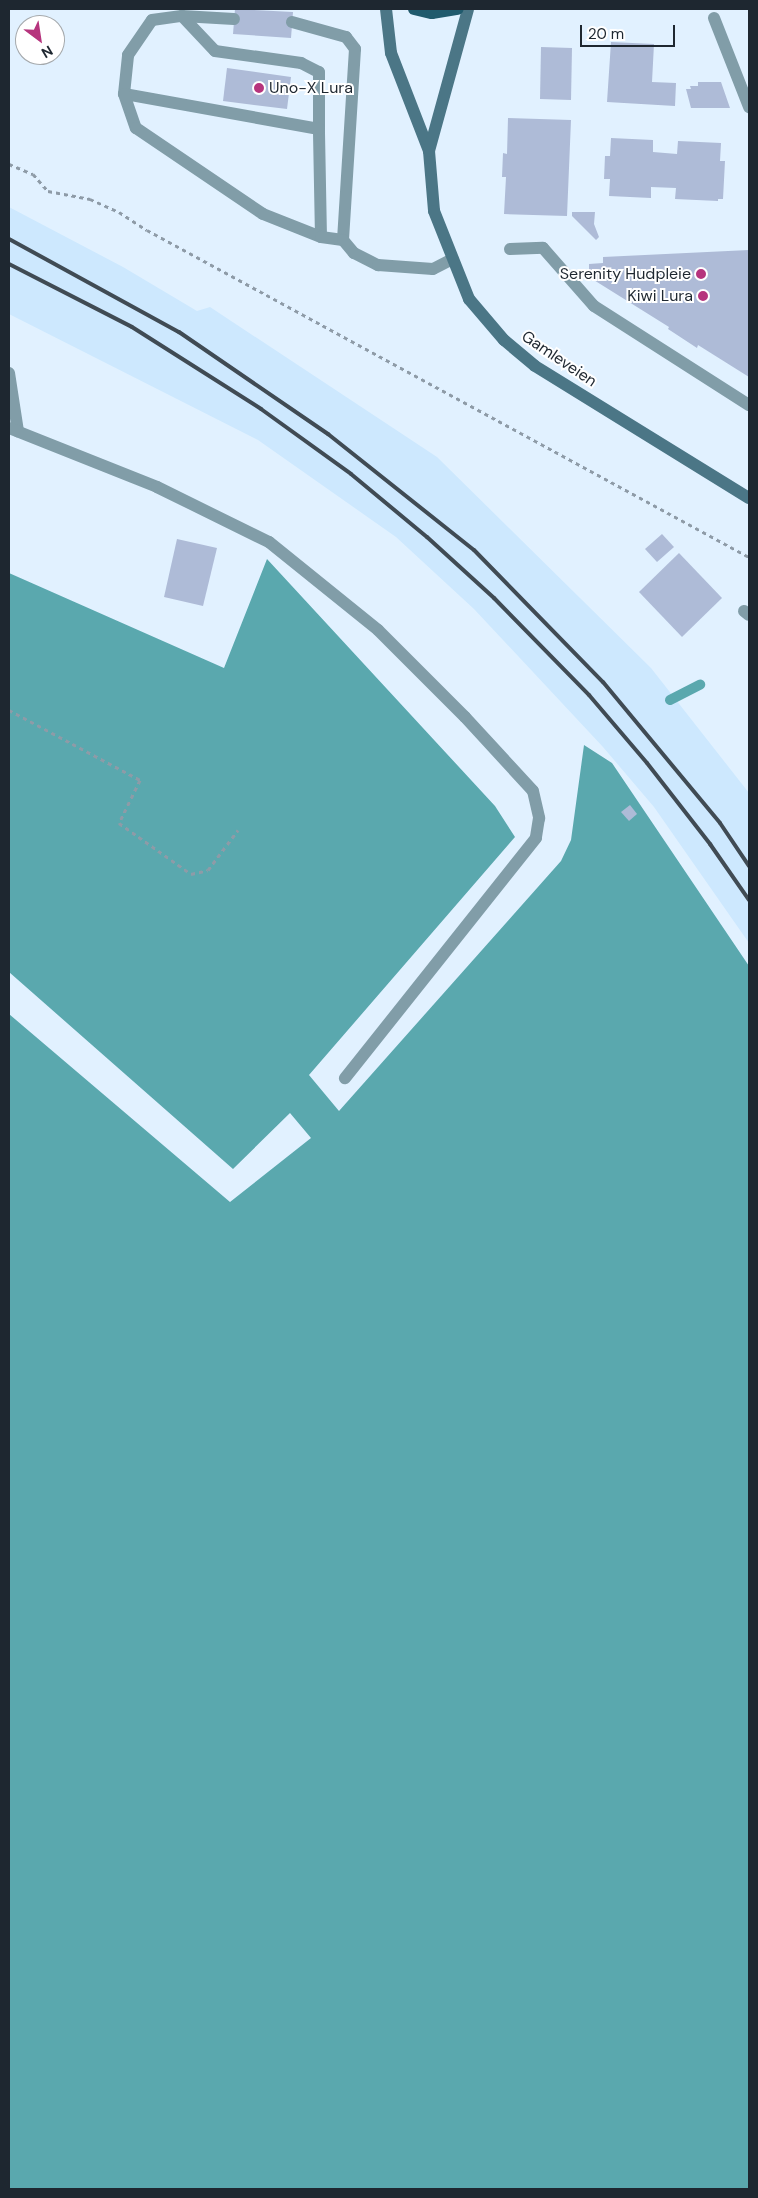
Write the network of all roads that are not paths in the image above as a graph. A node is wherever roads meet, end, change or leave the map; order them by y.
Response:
1 (386, 9) edge
2 (414, 9) edge
3 (458, 9) edge
4 (468, 9) edge
5 (182, 16) junction
6 (714, 18) dead end
7 (234, 19) dead end
8 (292, 22) dead end
9 (124, 94) junction
10 (749, 107) edge
11 (319, 130) junction
12 (429, 151) junction
13 (321, 237) junction
14 (343, 240) junction
15 (510, 249) dead end
16 (453, 259) junction
17 (9, 372) edge
18 (749, 405) edge
19 (14, 430) edge
20 (749, 498) edge
21 (345, 1078) dead end

1 - 12 main road, Gamleveien
2 - 3 main road
4 - 12 main road, Gamleveien
5 - 7 lane
5 - 9 lane
5 - 11 lane
6 - 10 lane
8 - 14 lane
9 - 11 lane
9 - 13 lane
11 - 13 lane
12 - 16 main road, Gamleveien
13 - 14 lane
14 - 16 lane
15 - 18 lane
16 - 20 main road, Gamleveien
17 - 19 lane
19 - 21 lane

